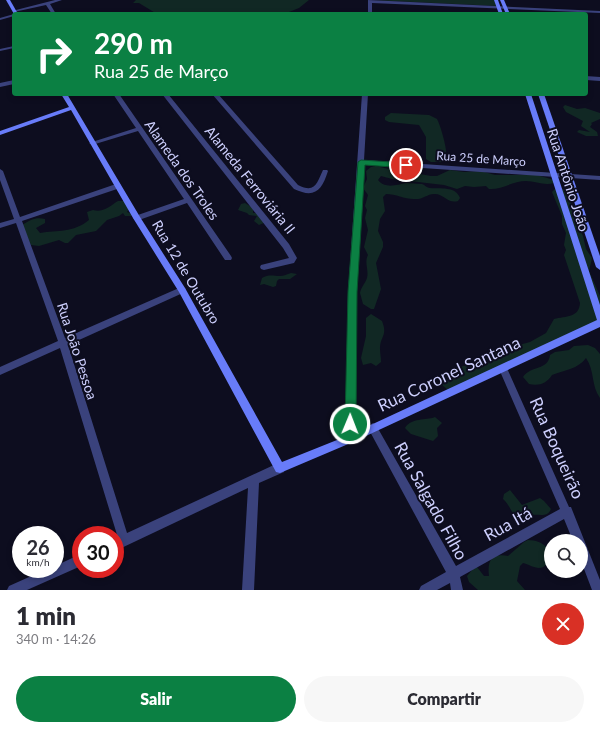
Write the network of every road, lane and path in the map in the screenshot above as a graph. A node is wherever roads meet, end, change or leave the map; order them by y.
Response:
1 (8, 0) edge
2 (60, 0) edge
3 (496, 0) edge
4 (502, 0) edge
5 (370, 1) edge
6 (48, 4) junction
7 (498, 8) junction
8 (505, 8) junction
9 (14, 12) edge
10 (22, 12) edge
11 (53, 12) edge
12 (370, 12) edge
13 (500, 12) edge
14 (507, 12) edge
15 (600, 12) edge
16 (12, 15) edge
17 (0, 19) edge
18 (12, 47) edge
19 (0, 50) edge
20 (588, 78) edge
21 (600, 79) edge
22 (12, 82) edge
23 (0, 85) edge
24 (65, 96) edge
25 (117, 96) edge
26 (167, 96) edge
27 (216, 96) edge
28 (365, 96) edge
29 (528, 96) edge
30 (541, 96) edge
31 (530, 102) junction
32 (544, 103) junction
33 (72, 108) junction
34 (139, 129) junction
35 (0, 133) edge
36 (92, 143) junction
37 (361, 162) junction
38 (0, 171) edge
39 (325, 171) dead end
40 (553, 175) junction
41 (570, 176) junction
42 (600, 178) edge
43 (118, 186) junction
44 (187, 200) junction
45 (137, 218) junction
46 (18, 220) junction
47 (0, 226) edge
48 (228, 258) dead end
49 (264, 267) dead end
50 (600, 267) edge
51 (182, 290) junction
52 (600, 318) edge
53 (600, 323) edge
54 (63, 343) junction
55 (503, 369) junction
56 (0, 371) edge
57 (373, 428) junction
58 (350, 439) junction
59 (280, 468) junction
60 (254, 480) junction
61 (567, 511) junction
62 (115, 526) edge
63 (576, 534) edge
64 (124, 541) edge
65 (72, 564) edge
66 (588, 565) edge
67 (454, 574) junction
68 (13, 590) edge
69 (248, 590) edge
70 (425, 590) edge
71 (457, 590) edge
72 (598, 590) edge

1 - 9 main road
2 - 6 street
3 - 7 main road
4 - 8 main road
5 - 7 street
5 - 12 street
6 - 10 street
6 - 11 street
7 - 8 street
7 - 13 main road
8 - 14 main road
8 - 15 street
16 - 17 street
18 - 19 street
20 - 21 street
22 - 23 street
24 - 33 main road, Rua 12 de Outubro
25 - 34 street, Alameda dos Troles
26 - 49 street, Alameda Ferroviária II
27 - 39 street
28 - 37 street
29 - 31 main road, Rua Antônio João
30 - 32 main road, Rua Antônio João
31 - 32 main road
31 - 40 main road, Rua Antônio João
32 - 41 main road, Rua Antônio João
33 - 35 main road
33 - 36 main road, Rua 12 de Outubro
34 - 36 street
34 - 44 street, Alameda dos Troles
36 - 43 main road, Rua 12 de Outubro
37 - 40 street, Rua 25 de Março
37 - 58 street
38 - 46 street, Rua João Pessoa
40 - 41 street, Rua 25 de Março
40 - 52 main road, Rua Antônio João
41 - 42 street, Rua 25 de Março
41 - 50 main road, Rua Antônio João
43 - 45 main road, Rua 12 de Outubro
43 - 46 street
44 - 45 street
44 - 48 street, Alameda dos Troles
45 - 51 main road, Rua 12 de Outubro
46 - 47 street
46 - 54 street, Rua João Pessoa
51 - 54 street
51 - 59 main road, Rua 12 de Outubro
53 - 55 main road, Rua Coronel Santana
54 - 56 street
54 - 62 street, Rua João Pessoa
55 - 57 main road, Rua Coronel Santana
55 - 61 street, Rua Boqueirão
57 - 58 main road, Rua Coronel Santana
57 - 67 street, Rua Salgado Filho
58 - 59 main road, Rua Coronel Santana
59 - 60 street, Rua Coronel Santana
60 - 64 street, Rua Coronel Santana
60 - 69 street
61 - 63 street, Rua Boqueirão
61 - 67 street, Rua Itá
65 - 68 street
66 - 72 street
67 - 70 street, Rua Itá
67 - 71 street, Rua Salgado Filho

